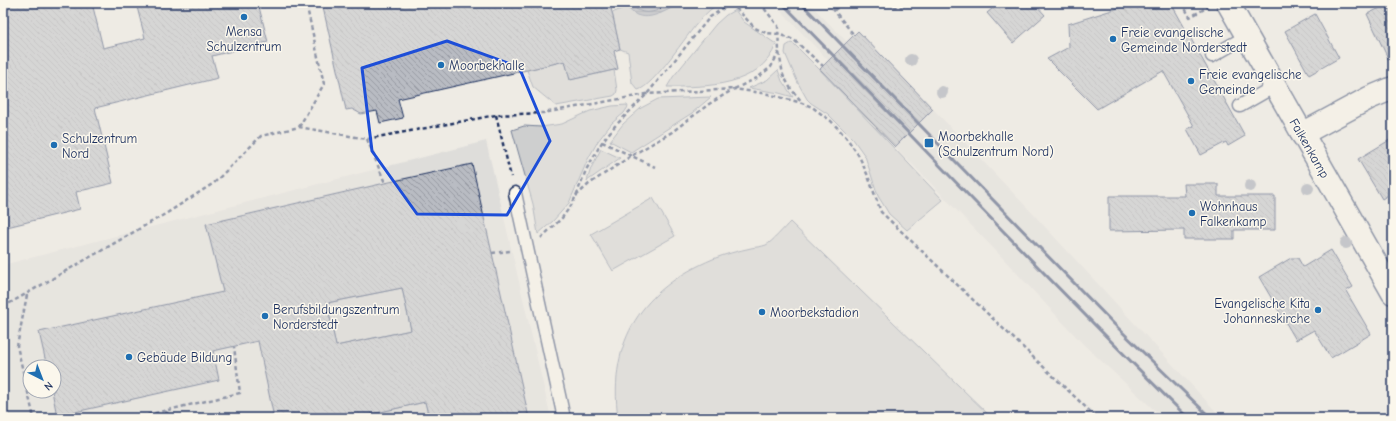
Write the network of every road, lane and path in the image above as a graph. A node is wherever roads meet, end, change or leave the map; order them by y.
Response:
1 (306, 3) edge
2 (731, 3) edge
3 (760, 3) edge
4 (828, 3) edge
5 (845, 3) edge
6 (880, 3) edge
7 (920, 3) edge
8 (1182, 3) edge
9 (1219, 5) edge
10 (834, 10) junction
11 (778, 34) junction
12 (854, 35) dead end
13 (1247, 36) junction
14 (779, 52) junction
15 (1212, 56) dead end
16 (823, 66) dead end
17 (1275, 86) junction
18 (1393, 88) edge
19 (734, 89) junction
20 (647, 94) junction
21 (802, 103) junction
22 (1240, 106) dead end
23 (496, 115) junction
24 (299, 127) junction
25 (1302, 134) junction
26 (367, 139) junction
27 (602, 142) junction
28 (631, 156) junction
29 (655, 167) dead end
30 (385, 183) dead end
31 (515, 193) joint
32 (576, 196) junction
33 (527, 250) junction
34 (1393, 293) edge
35 (28, 294) junction
36 (3, 308) edge
37 (234, 347) dead end
38 (22, 367) edge
39 (30, 399) edge
40 (164, 411) junction
41 (34, 418) edge
42 (134, 418) edge
43 (173, 418) edge
44 (564, 418) edge
45 (1097, 418) edge

1 - 24 path
2 - 11 path
2 - 20 path
3 - 11 path
4 - 10 path
5 - 10 path
6 - 7 path
8 - 9 path
9 - 13 street, Falkenkamp
10 - 12 path
11 - 14 path
11 - 16 path
13 - 15 lane
13 - 17 street, Falkenkamp
14 - 19 path
14 - 21 path
17 - 22 lane
17 - 25 street, Falkenkamp
18 - 25 street
19 - 20 path
19 - 21 path
19 - 28 path
20 - 23 path
20 - 27 path
21 - 45 path
23 - 26 path
23 - 31 path
24 - 26 path
24 - 35 path
25 - 34 street, Falkenkamp
26 - 30 path
27 - 28 path
27 - 32 path
28 - 29 path
28 - 32 path
31 - 33 lane
32 - 33 path
33 - 44 lane
35 - 36 path
35 - 38 path
37 - 40 path
39 - 41 path
40 - 42 path
40 - 43 path

